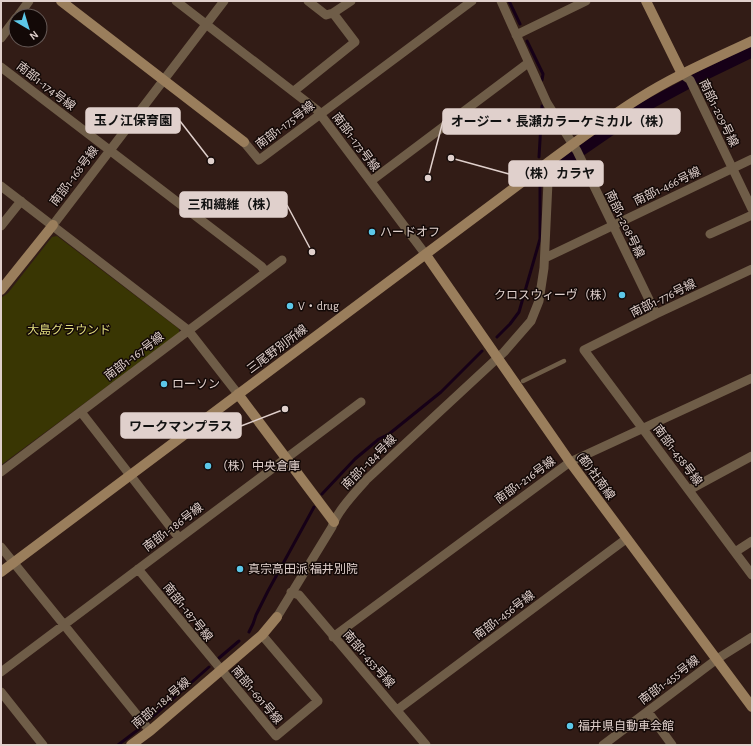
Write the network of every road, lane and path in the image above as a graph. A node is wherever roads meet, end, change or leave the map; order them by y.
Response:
1 (61, 1) edge
2 (176, 1) edge
3 (224, 1) edge
4 (308, 1) edge
5 (350, 1) edge
6 (472, 1) edge
7 (501, 1) edge
8 (586, 1) edge
9 (646, 1) edge
10 (332, 13) junction
11 (206, 24) junction
12 (8, 29) edge
13 (516, 35) junction
14 (1, 38) edge
15 (752, 41) edge
16 (528, 63) junction
17 (1, 66) edge
18 (682, 74) junction
19 (164, 80) junction
20 (294, 91) junction
21 (321, 115) junction
22 (244, 142) joint
23 (573, 145) junction
24 (110, 150) junction
25 (752, 159) edge
26 (546, 164) junction
27 (732, 168) junction
28 (371, 181) junction
29 (1, 186) edge
30 (21, 202) junction
31 (752, 209) edge
32 (752, 215) edge
33 (53, 225) junction
34 (1, 226) edge
35 (612, 226) junction
36 (710, 234) dead end
37 (426, 255) junction
38 (545, 258) junction
39 (282, 260) dead end
40 (752, 269) edge
41 (266, 272) junction
42 (1, 290) edge
43 (656, 314) junction
44 (188, 330) junction
45 (584, 350) joint
46 (498, 357) junction
47 (564, 361) dead end
48 (752, 378) edge
49 (523, 381) dead end
50 (238, 394) junction
51 (361, 402) dead end
52 (80, 412) junction
53 (643, 428) junction
54 (752, 456) edge
55 (286, 458) junction
56 (570, 462) junction
57 (1, 472) edge
58 (130, 475) junction
59 (689, 490) junction
60 (334, 522) junction
61 (179, 538) junction
62 (626, 539) junction
63 (752, 541) edge
64 (1, 547) edge
65 (735, 552) junction
66 (13, 563) junction
67 (138, 569) junction
68 (1, 572) edge
69 (752, 575) edge
70 (291, 592) junction
71 (277, 617) joint
72 (64, 625) junction
73 (262, 635) junction
74 (333, 637) junction
75 (752, 637) edge
76 (717, 659) junction
77 (220, 670) junction
78 (1, 672) edge
79 (1, 692) edge
80 (752, 707) edge
81 (397, 710) junction
82 (648, 712) junction
83 (150, 731) junction
84 (43, 745) edge
85 (131, 745) edge
86 (426, 745) edge
87 (603, 745) edge
88 (672, 745) edge

1 - 19 street, 南部1-175号線
2 - 11 street, 南部1-173号線
3 - 11 street, 南部1-168号線
4 - 10 street
5 - 10 street
6 - 21 street, 南部1-175号線
7 - 13 street, 南部1-208号線
8 - 13 street
9 - 18 street
10 - 20 street
11 - 19 street, 南部1-168号線
11 - 20 street, 南部1-173号線
12 - 14 street
13 - 16 street, 南部1-208号線
15 - 18 street, 三尾野別所線
16 - 23 street, 南部1-208号線
16 - 28 street
17 - 24 street, 南部1-174号線
18 - 23 street, 三尾野別所線
18 - 27 street, 南部1-209号線
19 - 22 street, 南部1-175号線
19 - 24 street, 南部1-168号線
20 - 21 street, 南部1-173号線
21 - 22 street, 南部1-175号線
21 - 28 street, 南部1-173号線
23 - 26 street, 三尾野別所線
23 - 35 street, 南部1-208号線
24 - 33 street, 南部1-168号線
24 - 41 street, 南部1-174号線
25 - 27 street, 南部1-466号線
26 - 37 street, 三尾野別所線
26 - 38 street, 南部1-184号線
27 - 31 street, 南部1-209号線
27 - 35 street, 南部1-466号線
28 - 37 street, 南部1-173号線
29 - 30 street
30 - 33 street
30 - 34 street
32 - 36 street
33 - 42 street, 南部1-168号線
33 - 44 street
35 - 38 street, 南部1-466号線
35 - 43 street, 南部1-208号線
37 - 46 street, (都)社南線
37 - 50 street, 三尾野別所線
38 - 46 street, 南部1-184号線
39 - 41 street, 南部1-167号線
40 - 43 street, 南部1-776号線
41 - 44 street, 南部1-167号線
43 - 45 street, 南部1-776号線
44 - 50 street
44 - 52 street, 南部1-167号線
45 - 53 street, 南部1-458号線
46 - 56 street, (都)社南線
46 - 60 street, 南部1-184号線
47 - 49 lane
48 - 53 street, 南部1-216号線
50 - 55 street
50 - 58 street, 三尾野別所線
51 - 55 street, 南部1-186号線
52 - 57 street, 南部1-167号線
52 - 58 street
53 - 56 street, 南部1-216号線
53 - 59 street, 南部1-458号線
54 - 59 street
55 - 60 street
55 - 61 street, 南部1-186号線
56 - 62 street, (都)社南線
56 - 74 street, 南部1-216号線
58 - 61 street
58 - 66 street, 三尾野別所線
59 - 65 street, 南部1-458号線
60 - 70 street, 南部1-184号線
61 - 67 street, 南部1-186号線
62 - 76 street, (都)社南線
62 - 81 street, 南部1-456号線
63 - 65 street
64 - 66 street
65 - 69 street, 南部1-458号線
66 - 68 street, 三尾野別所線
66 - 72 street
67 - 72 street, 南部1-186号線
67 - 77 street, 南部1-187号線
70 - 71 street, 南部1-184号線
70 - 74 street, 南部1-453号線
71 - 73 street, 南部1-184号線
72 - 78 street, 南部1-186号線
72 - 83 street
73 - 77 street, 南部1-184号線
73 - 77 street, 南部1-691号線
74 - 81 street, 南部1-453号線
75 - 76 street, 南部1-455号線
76 - 80 street, (都)社南線
76 - 82 street, 南部1-455号線
77 - 83 street, 南部1-184号線
79 - 84 street
81 - 86 street, 南部1-453号線
82 - 87 street, 南部1-455号線
82 - 88 street
83 - 85 street, 南部1-184号線

